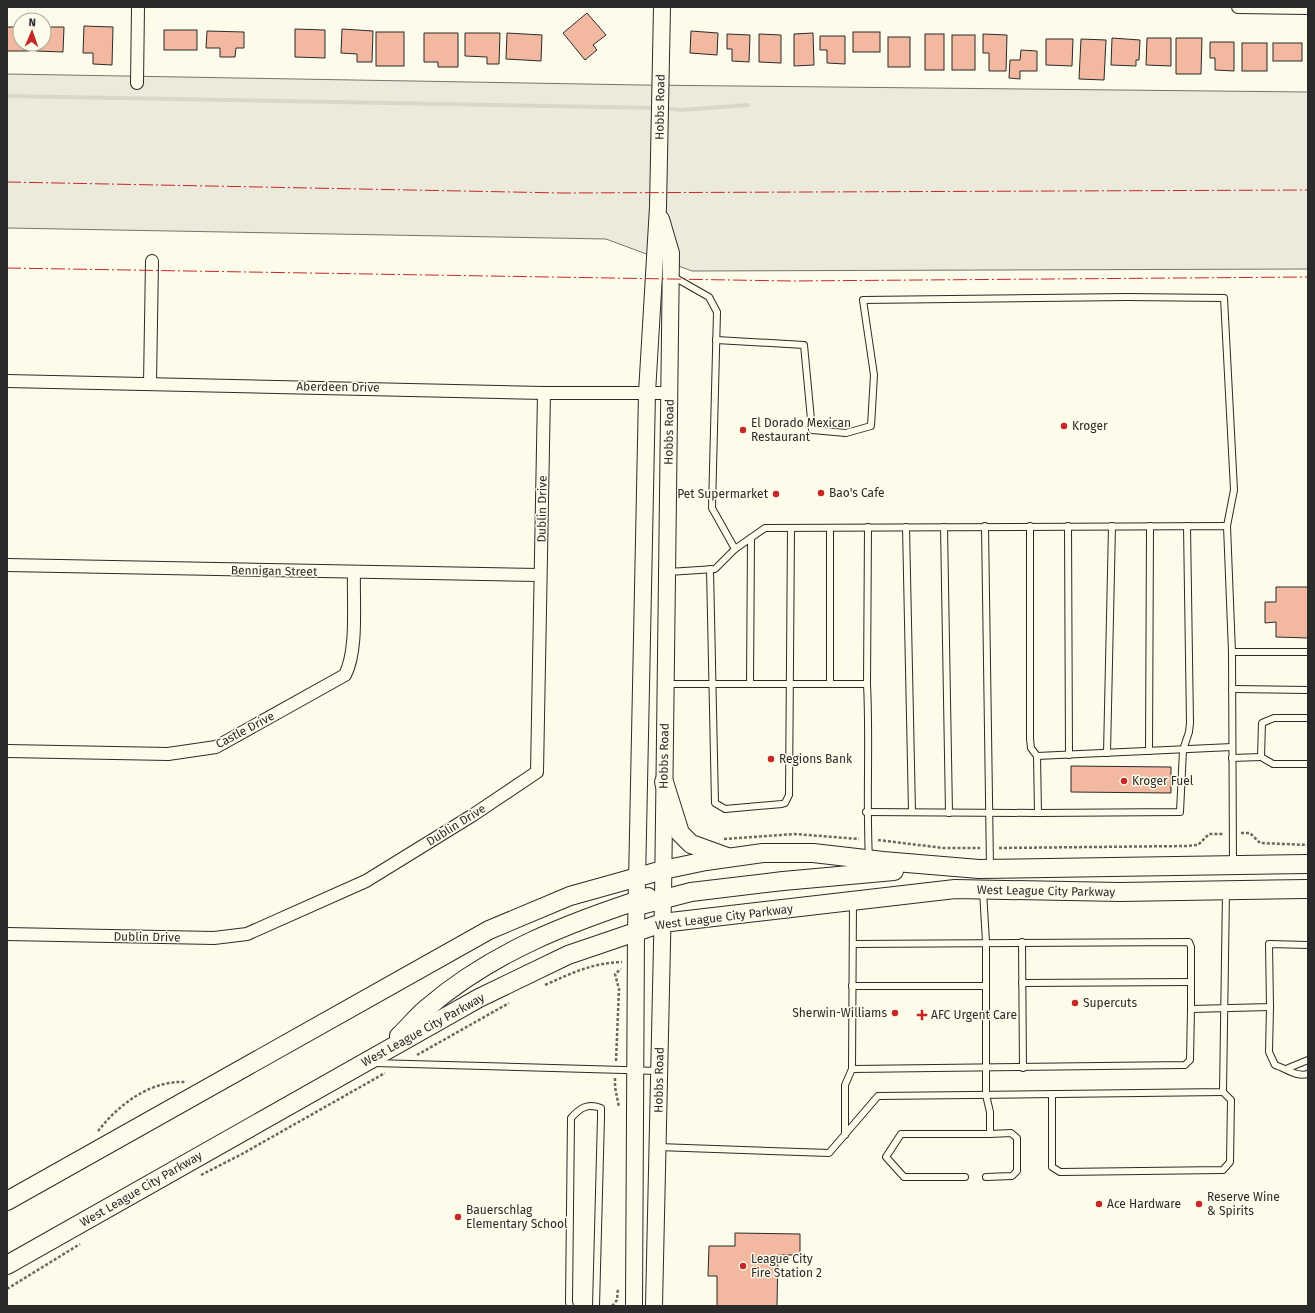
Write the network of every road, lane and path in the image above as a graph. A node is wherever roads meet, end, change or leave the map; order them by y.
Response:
1 (138, 7) edge
2 (662, 7) edge
3 (1238, 7) edge
4 (1308, 8) edge
5 (137, 83) dead end
6 (658, 207) junction
7 (152, 261) dead end
8 (671, 276) junction
9 (716, 340) junction
10 (7, 381) edge
11 (150, 383) junction
12 (544, 393) junction
13 (647, 393) junction
14 (669, 393) junction
15 (944, 526) junction
16 (985, 526) junction
17 (1030, 526) junction
18 (1068, 526) junction
19 (1112, 526) junction
20 (1150, 526) junction
21 (1187, 526) junction
22 (1227, 526) junction
23 (868, 527) junction
24 (906, 527) junction
25 (791, 528) junction
26 (830, 528) junction
27 (751, 538) junction
28 (735, 549) junction
29 (7, 565) edge
30 (710, 569) junction
31 (354, 572) junction
32 (667, 572) junction
33 (540, 575) junction
34 (1232, 652) junction
35 (1308, 652) edge
36 (665, 684) junction
37 (712, 684) junction
38 (750, 684) junction
39 (790, 684) junction
40 (830, 684) junction
41 (867, 684) junction
42 (1232, 689) junction
43 (1308, 690) edge
44 (1308, 718) edge
45 (1232, 747) junction
46 (1183, 750) junction
47 (7, 751) edge
48 (1149, 751) junction
49 (1107, 753) junction
50 (1069, 755) junction
51 (1037, 756) junction
52 (1260, 757) junction
53 (1232, 758) junction
54 (1308, 764) edge
55 (664, 782) junction
56 (866, 812) junction
57 (912, 812) junction
58 (949, 813) junction
59 (989, 813) junction
60 (1038, 813) junction
61 (730, 858) junction
62 (869, 859) junction
63 (1308, 864) edge
64 (1233, 865) junction
65 (984, 869) junction
66 (663, 870) junction
67 (637, 878) junction
68 (1308, 889) edge
69 (983, 890) junction
70 (1226, 890) junction
71 (663, 896) junction
72 (853, 901) junction
73 (637, 903) junction
74 (662, 923) junction
75 (636, 931) junction
76 (7, 934) edge
77 (986, 942) junction
78 (1022, 942) junction
79 (853, 944) junction
80 (1308, 945) edge
81 (1191, 982) junction
82 (1022, 983) junction
83 (852, 986) junction
84 (986, 986) junction
85 (540, 987) dead end
86 (513, 1000) dead end
87 (1224, 1007) junction
88 (1270, 1007) junction
89 (1191, 1009) junction
90 (369, 1060) junction
91 (1308, 1060) edge
92 (401, 1064) junction
93 (1023, 1068) junction
94 (1286, 1068) junction
95 (852, 1069) junction
96 (986, 1069) junction
97 (616, 1070) junction
98 (636, 1070) junction
99 (659, 1071) junction
100 (1308, 1074) edge
101 (1223, 1092) junction
102 (1052, 1094) junction
103 (986, 1095) junction
104 (620, 1109) dead end
105 (990, 1134) junction
106 (845, 1135) junction
107 (658, 1147) junction
108 (965, 1177) dead end
109 (986, 1177) dead end
110 (196, 1178) dead end
111 (7, 1201) edge
112 (82, 1242) dead end
113 (7, 1265) edge
114 (618, 1287) dead end
115 (7, 1289) edge
116 (570, 1306) edge
117 (596, 1306) edge
118 (612, 1306) edge
119 (634, 1306) edge
120 (654, 1306) edge

1 - 5 street
2 - 6 street, Hobbs Road
3 - 4 street
6 - 8 street, Hobbs Road
6 - 13 street, Hobbs Road
7 - 11 street
8 - 9 lane
8 - 14 street, Hobbs Road
9 - 22 lane
9 - 28 lane
10 - 11 street, Aberdeen Drive
11 - 12 street, Aberdeen Drive
12 - 13 street, Aberdeen Drive
12 - 33 street, Dublin Drive
13 - 14 street, Aberdeen Drive
13 - 67 street, Hobbs Road
14 - 32 street, Hobbs Road
15 - 16 lane
15 - 24 lane
15 - 58 lane
16 - 17 lane
16 - 59 lane
17 - 18 lane
17 - 51 lane
18 - 19 lane
18 - 50 lane
19 - 20 lane
19 - 49 lane
20 - 21 lane
20 - 48 lane
21 - 22 lane
21 - 46 lane
22 - 34 lane
23 - 24 lane
23 - 26 lane
23 - 41 lane
24 - 57 lane
25 - 26 lane
25 - 27 lane
25 - 39 lane
26 - 40 lane
27 - 28 lane
27 - 38 lane
28 - 30 lane
29 - 31 street, Bennigan Street
30 - 32 lane
30 - 37 lane
31 - 33 street, Bennigan Street
31 - 47 street, Castle Drive
32 - 36 street, Hobbs Road
33 - 76 street, Dublin Drive
34 - 35 lane
34 - 42 lane
36 - 37 lane
36 - 55 street, Hobbs Road
37 - 38 lane
37 - 39 lane
38 - 39 lane
39 - 40 lane
40 - 41 lane
41 - 56 lane
42 - 43 lane
42 - 45 lane
44 - 52 lane
45 - 46 lane
45 - 53 lane
46 - 48 lane
46 - 60 lane
48 - 49 lane
49 - 50 lane
50 - 51 lane
51 - 60 lane
52 - 53 lane
52 - 54 lane
53 - 64 lane
55 - 61 main road
55 - 66 street, Hobbs Road
56 - 57 lane
56 - 62 lane
57 - 58 lane
58 - 59 lane
59 - 60 lane
59 - 65 lane
61 - 62 main road, West League City Parkway
61 - 66 main road, West League City Parkway
62 - 65 main road, West League City Parkway
63 - 64 main road, West League City Parkway
64 - 65 main road, West League City Parkway
64 - 70 main road
65 - 71 main road
66 - 67 main road, West League City Parkway
66 - 71 street, Hobbs Road
67 - 73 street, Hobbs Road
67 - 111 main road, West League City Parkway
68 - 70 main road, West League City Parkway
69 - 70 main road, West League City Parkway
69 - 72 main road, West League City Parkway
69 - 77 lane
70 - 87 lane
71 - 73 main road
71 - 74 street, Hobbs Road
72 - 74 main road, West League City Parkway
72 - 79 lane
73 - 75 street, Hobbs Road
73 - 90 main road
74 - 75 main road, West League City Parkway
74 - 99 street, Hobbs Road
75 - 90 main road, West League City Parkway
75 - 98 street, Hobbs Road
77 - 78 lane
77 - 79 lane
77 - 84 lane
78 - 81 lane
78 - 82 lane
79 - 83 lane
80 - 88 lane
81 - 82 lane
81 - 89 lane
82 - 93 lane
83 - 84 lane
83 - 95 lane
84 - 96 lane
85 - 97 path
86 - 92 path
87 - 88 lane
87 - 89 lane
87 - 101 lane
88 - 94 lane
89 - 93 lane
90 - 92 lane
90 - 113 main road, West League City Parkway
91 - 94 lane
92 - 97 lane
92 - 110 path
93 - 96 lane
94 - 100 lane
95 - 96 lane
95 - 106 lane
96 - 103 lane
97 - 98 lane
97 - 104 path
98 - 99 lane
98 - 119 street, Hobbs Road
99 - 107 street, Hobbs Road
101 - 102 lane
101 - 102 lane
102 - 103 lane
103 - 105 lane
103 - 106 lane
105 - 108 lane
105 - 109 lane
106 - 107 lane
107 - 120 street, Hobbs Road
112 - 115 path
114 - 118 path
116 - 117 lane

